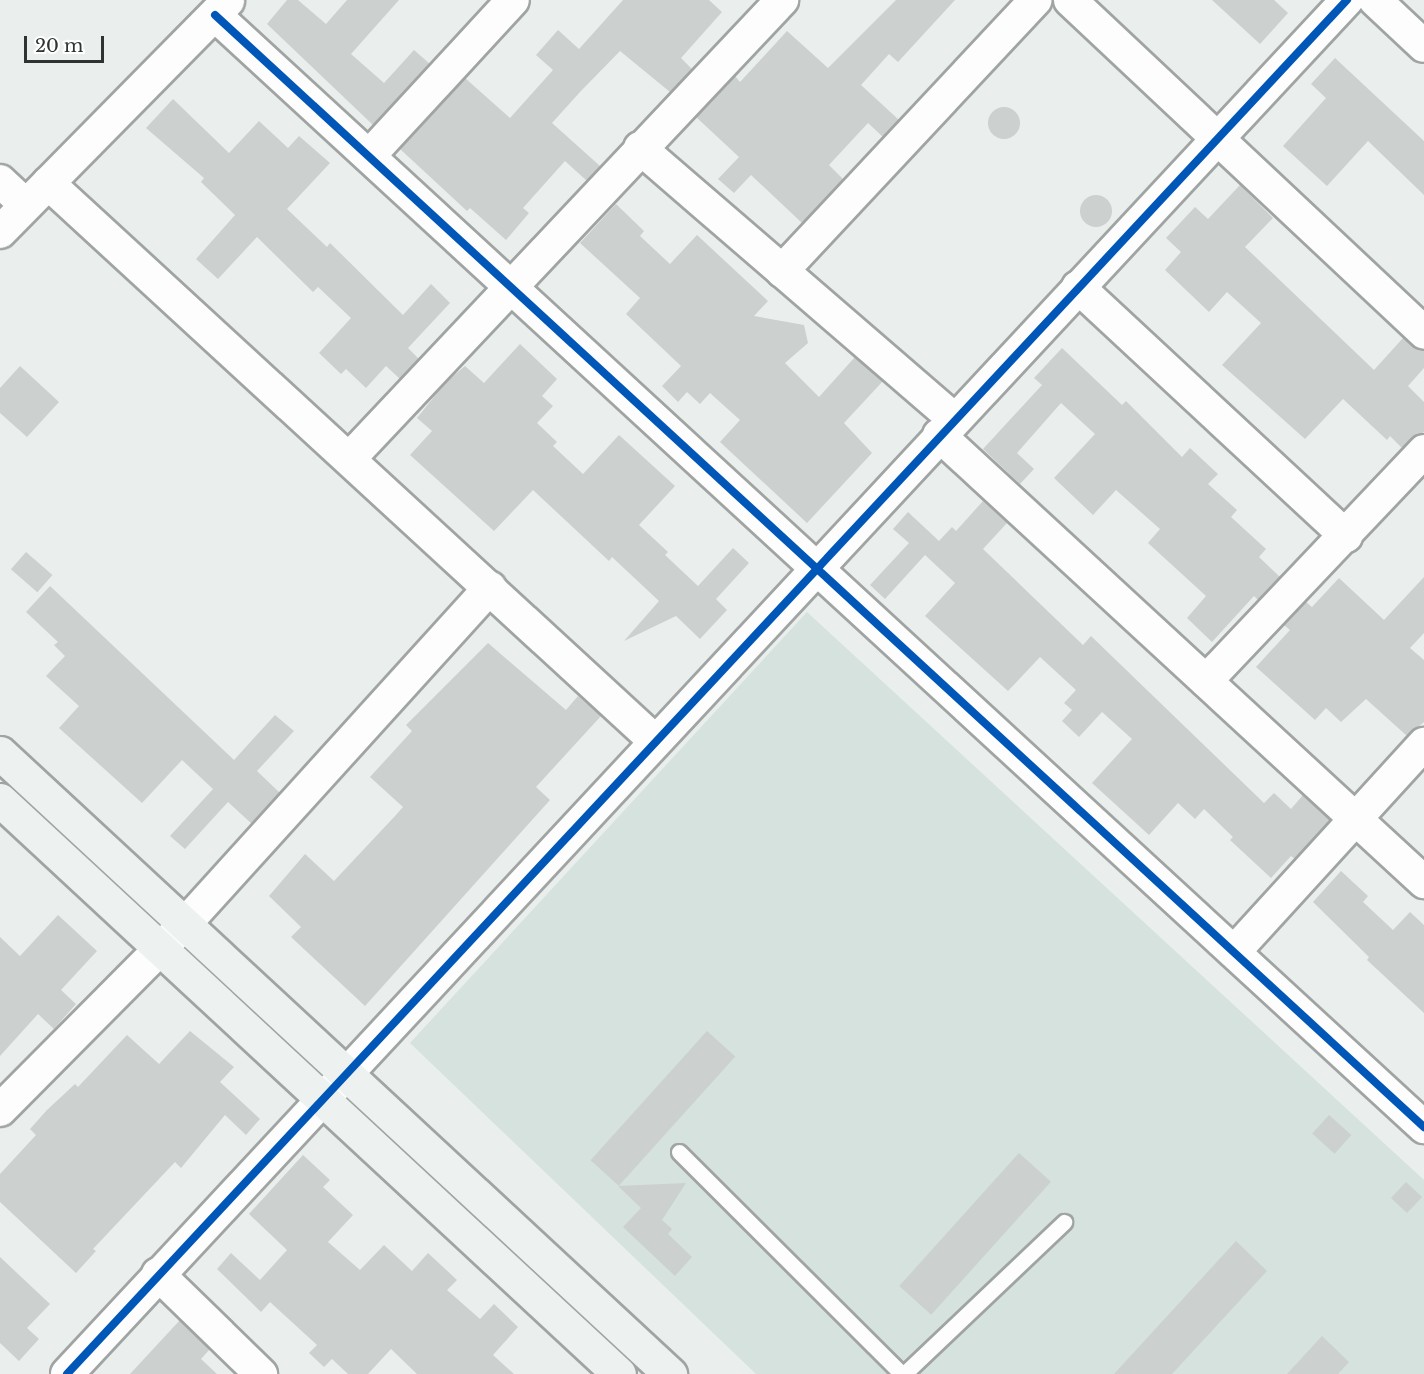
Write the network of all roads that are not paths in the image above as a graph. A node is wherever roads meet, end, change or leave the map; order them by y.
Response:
1 (513, 0) edge
2 (782, 0) edge
3 (1036, 0) edge
4 (1070, 0) edge
5 (1347, 0) edge
6 (1375, 0) edge
7 (221, 7) edge
8 (1424, 46) edge
9 (1217, 138) junction
10 (640, 148) junction
11 (369, 156) junction
12 (0, 181) edge
13 (48, 183) junction
14 (25, 204) junction
15 (0, 232) edge
16 (782, 271) junction
17 (511, 286) junction
18 (1078, 287) junction
19 (1424, 333) edge
20 (946, 427) junction
21 (1424, 451) edge
22 (350, 458) junction
23 (1346, 536) junction
24 (818, 568) junction
25 (490, 588) junction
26 (1206, 681) junction
27 (654, 740) junction
28 (1424, 744) edge
29 (0, 753) edge
30 (0, 800) edge
31 (1355, 818) junction
32 (1424, 882) edge
33 (185, 924) junction
34 (161, 949) junction
35 (1234, 952) junction
36 (346, 1074) junction
37 (323, 1099) junction
38 (0, 1110) edge
39 (1424, 1127) edge
40 (679, 1152) dead end
41 (1064, 1222) dead end
42 (158, 1274) junction
43 (67, 1374) edge
44 (261, 1374) edge
45 (619, 1374) edge
46 (670, 1374) edge
47 (903, 1374) edge

1 - 11 street
2 - 10 street
3 - 16 street
4 - 9 street
5 - 9 street
6 - 8 street
7 - 11 street
7 - 13 street
9 - 18 street
9 - 19 street
10 - 16 street
10 - 17 street
11 - 17 street
12 - 14 street
13 - 14 street
13 - 22 street
14 - 15 street
16 - 20 street
17 - 22 street
17 - 24 street
18 - 20 street
18 - 23 street
20 - 24 street
20 - 26 street
21 - 23 street
22 - 25 street
23 - 26 street
24 - 27 street
24 - 35 street
25 - 27 street
25 - 33 street
26 - 31 street
27 - 36 street
28 - 31 street
29 - 33 street
30 - 34 street
31 - 32 street
31 - 35 street
33 - 34 street
33 - 36 street
34 - 37 street
34 - 38 street
35 - 39 street
36 - 37 street
36 - 46 street
37 - 42 street
37 - 45 street
40 - 47 lane
41 - 47 lane
42 - 43 street
42 - 44 street

